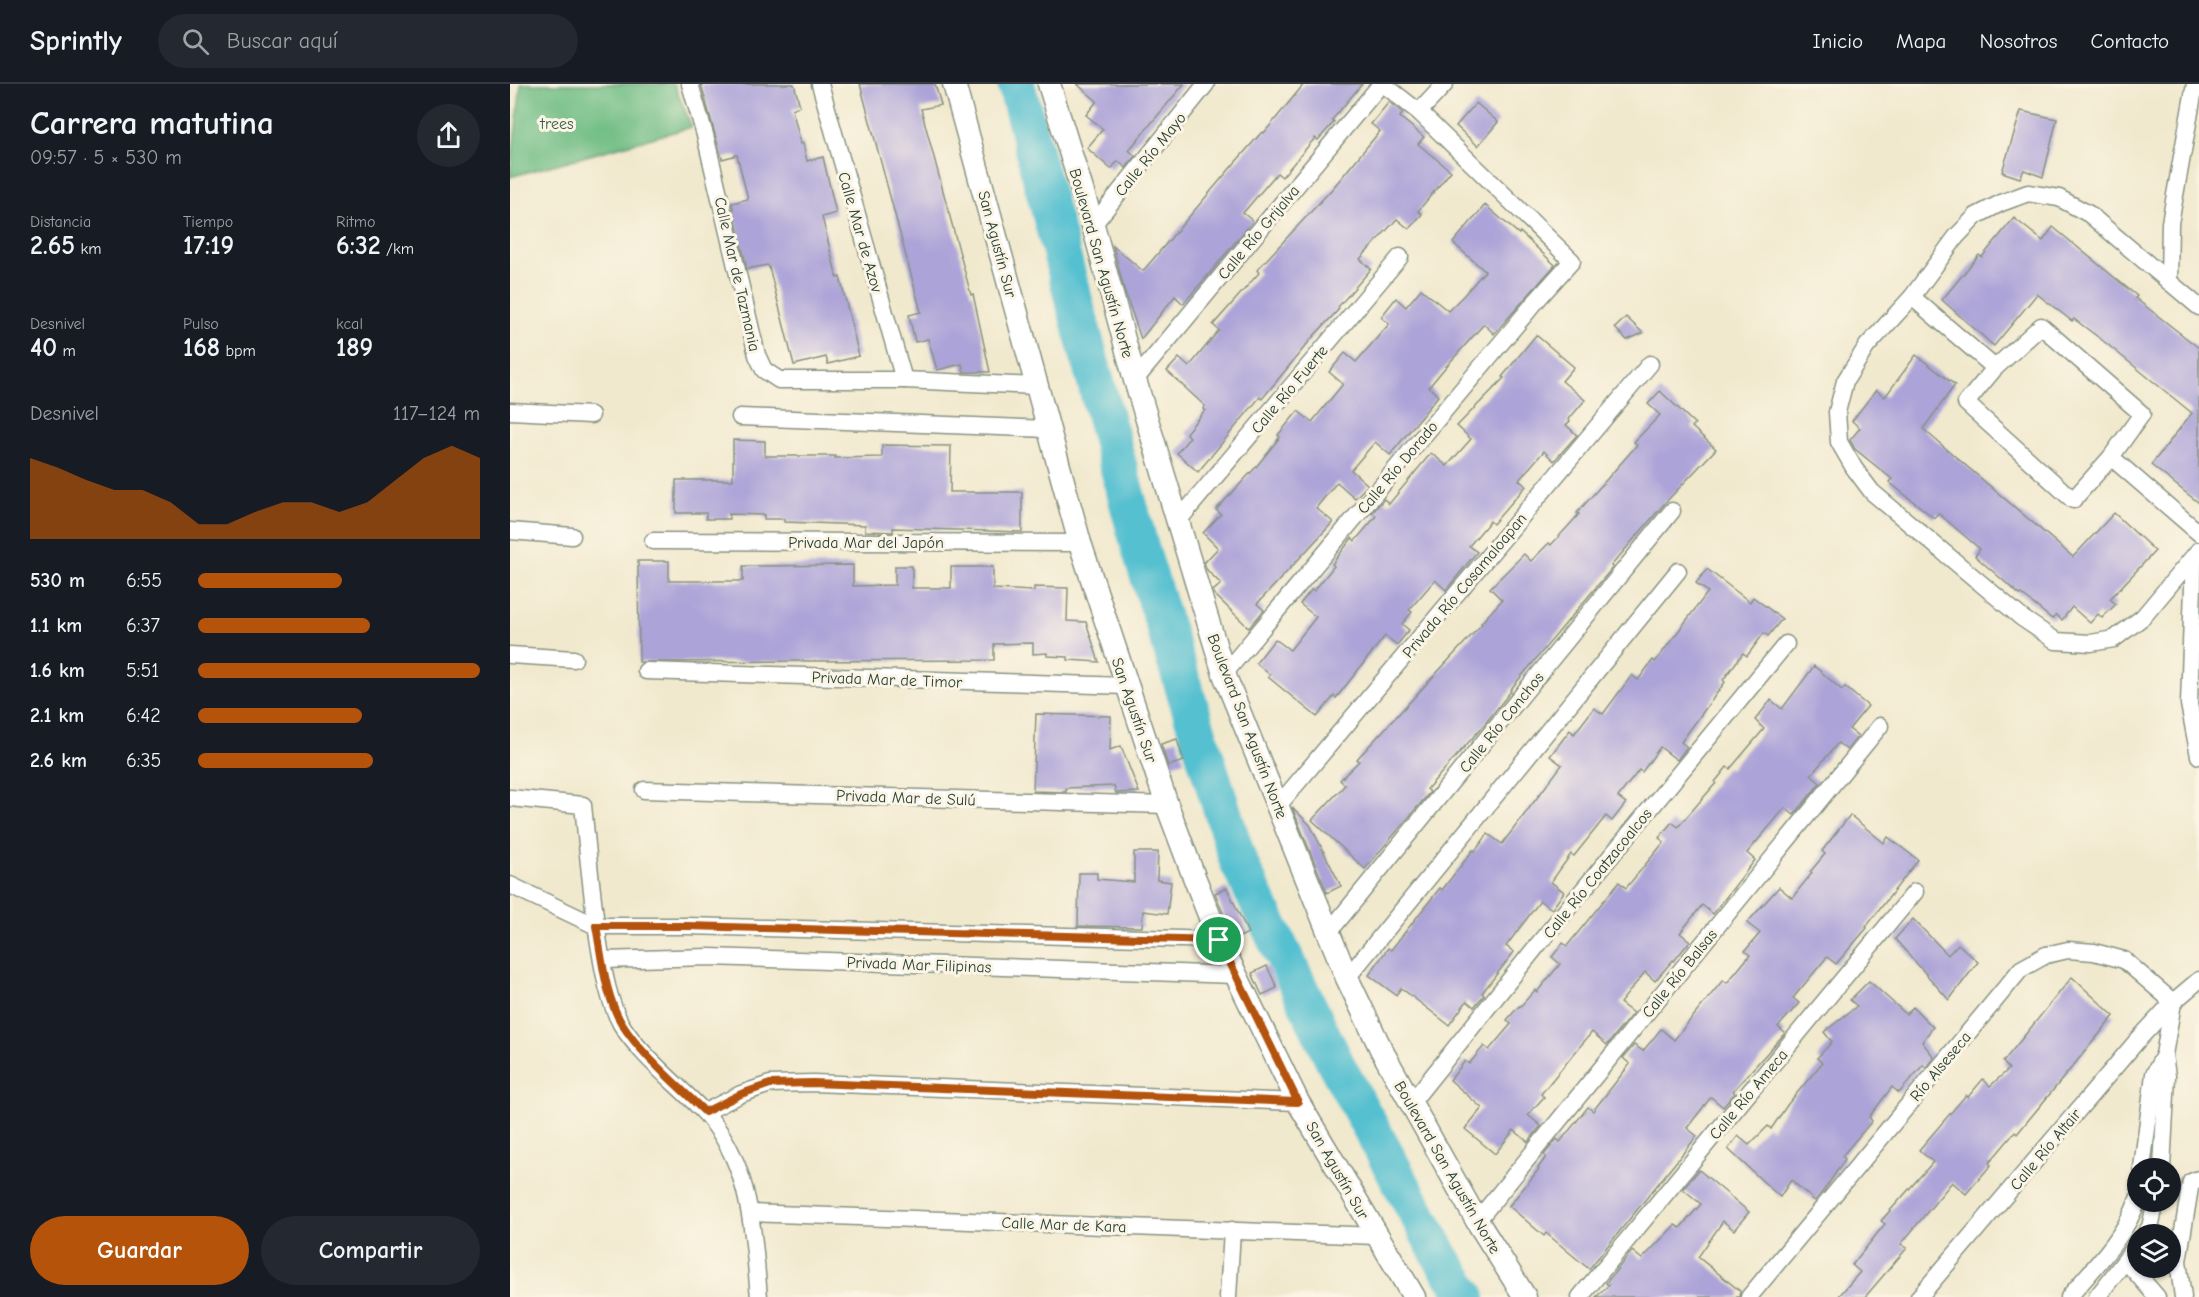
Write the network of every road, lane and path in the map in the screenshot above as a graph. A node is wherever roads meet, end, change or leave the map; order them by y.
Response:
1 (690, 84) edge
2 (820, 84) edge
3 (954, 84) edge
4 (1049, 84) edge
5 (1206, 84) edge
6 (1382, 84) edge
7 (1445, 84) edge
8 (2195, 84) edge
9 (1419, 112) junction
10 (1093, 225) junction
11 (1400, 257) dead end
12 (2169, 282) junction
13 (1912, 297) junction
14 (2199, 308) edge
15 (1650, 364) dead end
16 (1995, 368) junction
17 (904, 380) junction
18 (1135, 380) junction
19 (1036, 386) junction
20 (510, 411) edge
21 (591, 415) dead end
22 (740, 417) dead end
23 (1049, 429) junction
24 (2111, 458) junction
25 (1672, 512) dead end
26 (1178, 521) junction
27 (510, 531) edge
28 (2199, 533) edge
29 (572, 536) dead end
30 (653, 541) dead end
31 (1080, 543) junction
32 (2196, 554) edge
33 (1678, 571) dead end
34 (1786, 644) dead end
35 (2194, 652) edge
36 (510, 655) edge
37 (574, 659) dead end
38 (646, 671) dead end
39 (1224, 674) junction
40 (1127, 686) junction
41 (1880, 726) dead end
42 (2199, 756) edge
43 (644, 790) dead end
44 (510, 798) edge
45 (1167, 805) junction
46 (1277, 807) junction
47 (510, 885) edge
48 (1915, 892) dead end
49 (596, 926) junction
50 (1329, 932) junction
51 (1219, 940) junction
52 (602, 960) junction
53 (1236, 975) junction
54 (1347, 978) junction
55 (2199, 980) edge
56 (2173, 1002) junction
57 (2164, 1054) junction
58 (1298, 1102) junction
59 (1411, 1103) junction
60 (705, 1112) junction
61 (2143, 1158) edge
62 (2163, 1158) edge
63 (2195, 1181) edge
64 (2134, 1212) edge
65 (751, 1213) junction
66 (1477, 1221) junction
67 (1232, 1230) junction
68 (1377, 1236) junction
69 (2126, 1261) joint
70 (759, 1297) edge
71 (1228, 1297) edge
72 (1414, 1297) edge
73 (1525, 1297) edge
74 (1580, 1297) edge
75 (1749, 1297) edge
76 (1919, 1297) edge
77 (2069, 1297) edge
78 (2097, 1297) edge
79 (2157, 1297) edge
80 (2182, 1297) edge

1 - 17 street, Calle Mar de Tazmania
2 - 17 street, Calle Mar de Azov
3 - 19 main road, San Agustín Sur
4 - 10 main road, Boulevard San Agustín Norte
5 - 10 street, Calle Río Mayo
6 - 9 street
6 - 18 street, Calle Río Grijalva
7 - 9 street
8 - 12 street
9 - 39 street, Calle Río Dorado
10 - 18 main road, Boulevard San Agustín Norte
11 - 26 street, Calle Río Fuerte
12 - 13 street
12 - 14 street
13 - 16 street
13 - 32 street
15 - 46 street, Privada Río Cosamaloapan
16 - 24 street
16 - 24 street
17 - 19 street, Calle Mar de Tazmania
18 - 26 main road, Boulevard San Agustín Norte
19 - 23 main road, San Agustín Sur
20 - 21 street
22 - 23 street
23 - 31 main road, San Agustín Sur
24 - 28 street
25 - 50 street, Calle Río Conchos
26 - 39 main road, Boulevard San Agustín Norte
27 - 29 street
30 - 31 street, Privada Mar del Japón
31 - 40 main road, San Agustín Sur
32 - 35 street
33 - 54 street
34 - 59 street, Calle Río Coatzacoalcos
35 - 42 street
36 - 37 street
38 - 40 street, Privada Mar de Timor
39 - 46 main road, Boulevard San Agustín Norte
40 - 45 main road, San Agustín Sur
41 - 66 street, Calle Río Balsas
43 - 45 street, Privada Mar de Sulú
44 - 49 street
45 - 51 main road, San Agustín Sur
46 - 50 main road, Boulevard San Agustín Norte
47 - 49 street
48 - 74 street, Calle Río Ameca
49 - 51 street, Privada Mar Filipinas
49 - 52 street
50 - 54 main road, Boulevard San Agustín Norte
51 - 53 main road, San Agustín Sur
52 - 53 street, Privada Mar Filipinas
52 - 60 street
53 - 58 main road, San Agustín Sur
54 - 59 main road, Boulevard San Agustín Norte
55 - 56 street, Calle Río Altair
56 - 57 street
56 - 75 street, Río Alseseca
56 - 76 street, Calle Río Altair
57 - 61 street
57 - 62 street
58 - 60 street
58 - 68 main road, San Agustín Sur
59 - 66 main road, Boulevard San Agustín Norte
60 - 65 street
63 - 80 street
64 - 77 street
65 - 67 street, Calle Mar de Kara
65 - 70 street
66 - 73 main road, Boulevard San Agustín Norte
67 - 68 street, Calle Mar de Kara
67 - 71 street
68 - 72 main road, San Agustín Sur
69 - 78 street
69 - 79 street

